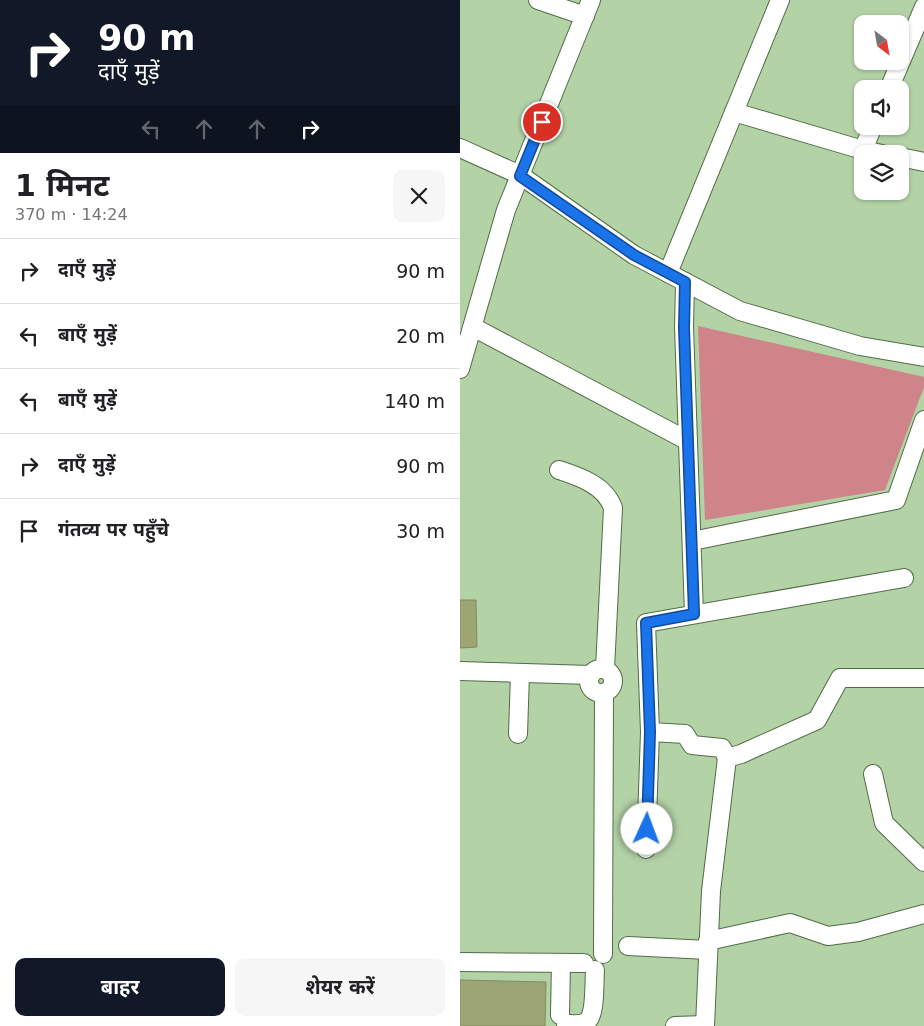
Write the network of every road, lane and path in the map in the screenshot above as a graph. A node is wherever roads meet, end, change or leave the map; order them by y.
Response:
1 (538, 0) edge
2 (780, 0) edge
3 (924, 7) edge
4 (588, 8) edge
5 (893, 80) edge
6 (734, 112) junction
7 (854, 147) edge
8 (460, 148) edge
9 (909, 159) edge
10 (924, 162) edge
11 (520, 176) junction
12 (668, 273) junction
13 (685, 282) junction
14 (472, 326) junction
15 (924, 357) edge
16 (460, 369) edge
17 (924, 420) edge
18 (688, 441) junction
19 (559, 470) dead end
20 (692, 541) junction
21 (904, 578) dead end
22 (694, 614) junction
23 (460, 671) edge
24 (520, 672) junction
25 (598, 672) junction
26 (924, 678) edge
27 (650, 732) junction
28 (518, 734) dead end
29 (727, 758) junction
30 (873, 774) dead end
31 (646, 849) dead end
32 (924, 862) edge
33 (924, 914) edge
34 (708, 945) junction
35 (628, 946) dead end
36 (460, 962) edge
37 (594, 962) junction
38 (561, 963) junction
39 (705, 1025) edge
40 (676, 1026) edge

1 - 4 street
2 - 6 street
3 - 5 street
4 - 11 street
6 - 7 street
6 - 12 street
8 - 11 street
9 - 10 street
11 - 12 street
11 - 14 street
12 - 13 street
13 - 15 street
13 - 18 street
14 - 16 street
14 - 18 street
17 - 20 street
18 - 20 street
19 - 25 street
20 - 22 street
21 - 22 street
22 - 27 street
23 - 24 street
24 - 25 street
24 - 28 street
25 - 37 street
26 - 29 street
27 - 29 street
27 - 31 street
29 - 34 street
30 - 32 street
33 - 34 street
34 - 35 street
34 - 39 street
36 - 38 street
37 - 38 street
37 - 38 street
39 - 40 street

